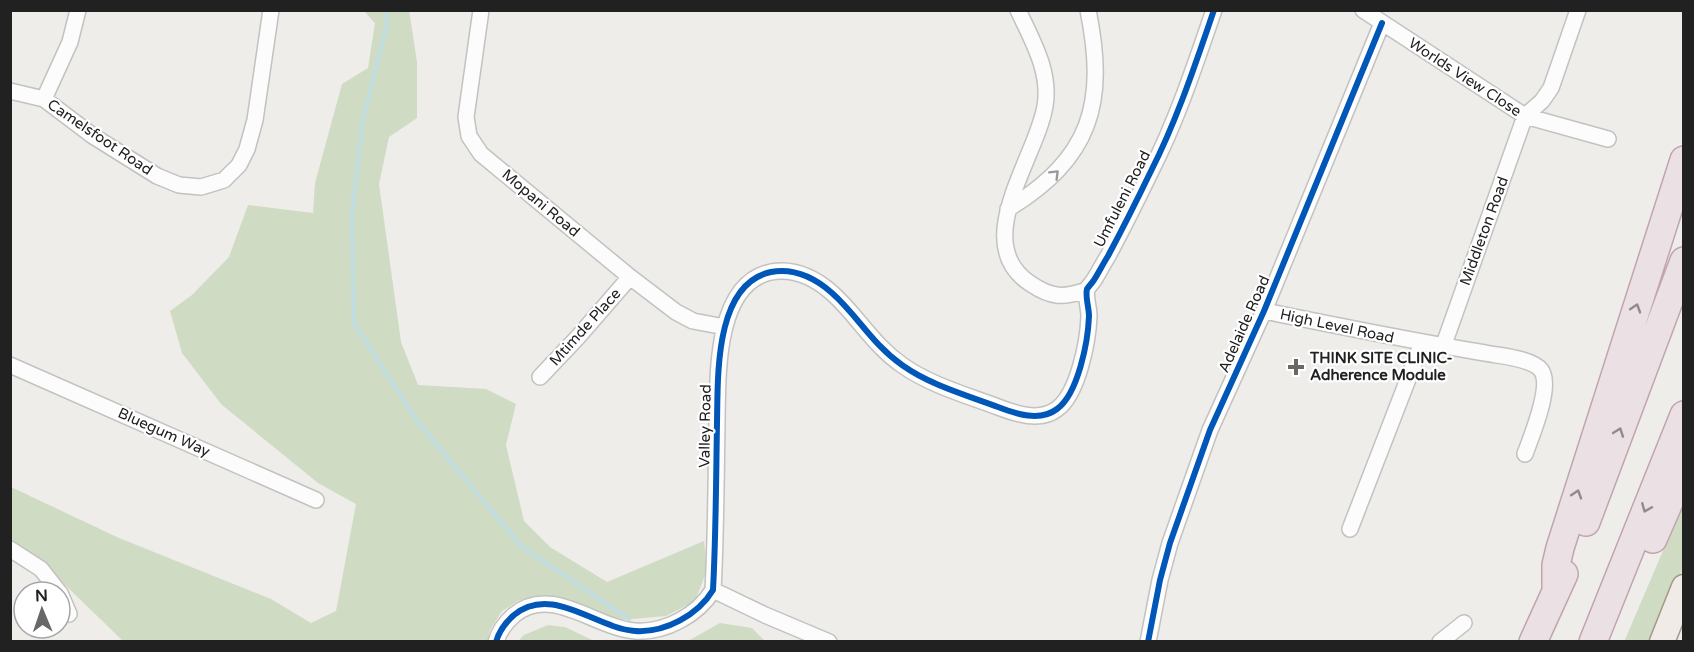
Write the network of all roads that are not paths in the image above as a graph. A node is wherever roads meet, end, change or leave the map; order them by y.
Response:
1 (78, 10) edge
2 (271, 10) edge
3 (481, 10) edge
4 (1018, 10) edge
5 (1088, 10) edge
6 (1214, 10) edge
7 (1363, 10) edge
8 (1578, 10) edge
9 (1382, 22) junction
10 (10, 91) edge
11 (44, 99) junction
12 (1525, 116) junction
13 (1608, 139) dead end
14 (1683, 160) edge
15 (1008, 209) junction
16 (1683, 261) edge
17 (630, 277) junction
18 (1087, 290) junction
19 (1264, 311) junction
20 (725, 327) junction
21 (1422, 344) junction
22 (1443, 347) junction
23 (10, 365) edge
24 (540, 377) dead end
25 (1683, 415) edge
26 (1525, 454) dead end
27 (1683, 468) edge
28 (316, 500) dead end
29 (1350, 529) dead end
30 (10, 549) edge
31 (50, 580) edge
32 (1683, 587) edge
33 (713, 590) junction
34 (1556, 591) junction
35 (1464, 623) dead end
36 (496, 642) edge
37 (829, 642) edge
38 (1148, 642) edge
39 (1440, 642) edge
40 (1533, 642) edge
41 (1593, 642) edge
42 (1608, 642) edge
43 (1662, 642) edge

1 - 11 street
2 - 11 street, Camelsfoot Road
3 - 17 street, Mopani Road
4 - 15 street
15 -> 5 street
6 - 18 street, Umfuleni Road
7 - 9 street, Worlds View Close
8 - 12 street
9 - 12 street, Worlds View Close
9 - 19 street, Adelaide Road
10 - 11 street, Camelsfoot Road
12 - 13 street, Worlds View Close
12 - 22 street, Middleton Road
34 -> 14 highway
15 - 18 street
34 -> 16 highway
17 - 20 street, Mopani Road
17 - 24 street, Mtimde Place
18 - 20 street, Valley Road
19 - 21 street, High Level Road
19 - 38 street, Adelaide Road
20 - 33 street, Valley Road
21 - 22 street, High Level Road
21 - 29 street
22 - 26 street, High Level Road
23 - 28 street, Bluegum Way
25 -> 41 highway
27 - 42 highway
30 - 31 street
32 - 43 main road
33 - 36 street
33 - 37 street
34 - 40 highway
35 - 39 street

